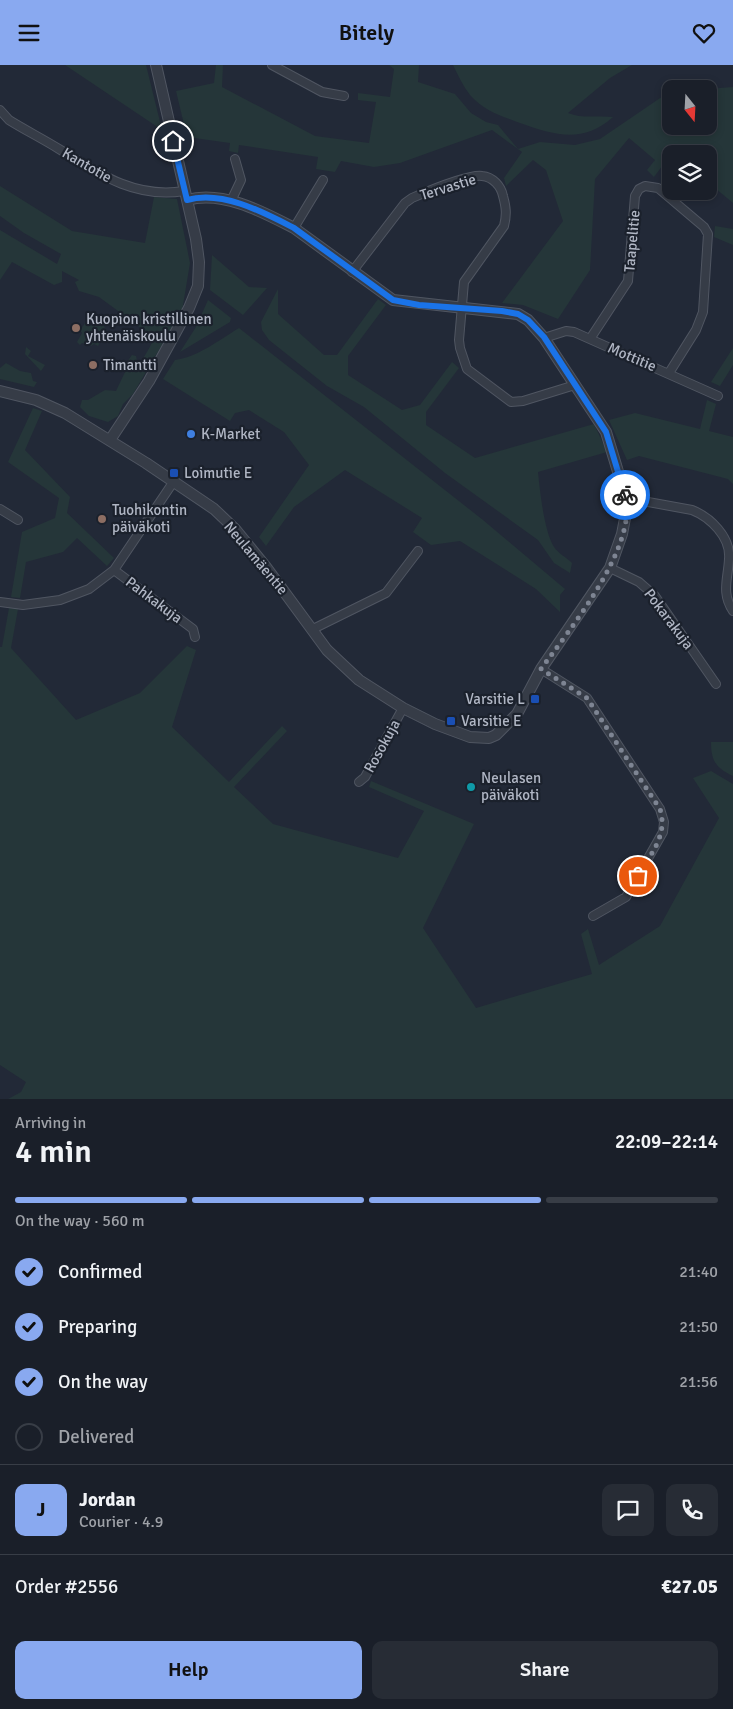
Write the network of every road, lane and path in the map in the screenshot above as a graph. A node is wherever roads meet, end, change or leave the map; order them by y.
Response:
1 (156, 65) edge
2 (272, 65) edge
3 (344, 96) dead end
4 (0, 110) edge
5 (235, 159) dead end
6 (323, 179) dead end
7 (186, 195) junction
8 (231, 201) junction
9 (294, 228) junction
10 (352, 272) junction
11 (462, 308) junction
12 (544, 337) junction
13 (590, 339) junction
14 (669, 373) junction
15 (575, 385) junction
16 (0, 391) edge
17 (718, 396) dead end
18 (110, 440) junction
19 (174, 481) junction
20 (626, 498) junction
21 (0, 509) edge
22 (18, 520) dead end
23 (418, 551) dead end
24 (610, 568) junction
25 (114, 570) junction
26 (0, 602) edge
27 (733, 611) edge
28 (313, 629) junction
29 (194, 633) dead end
30 (541, 669) junction
31 (716, 684) dead end
32 (403, 708) junction
33 (359, 782) dead end
34 (593, 916) dead end

1 - 7 street
2 - 3 street
4 - 7 street, Kantotie
5 - 8 street
6 - 9 street
7 - 8 street
7 - 18 street
8 - 9 street
9 - 10 street
10 - 11 street
10 - 11 street, Tervastie
11 - 12 street
11 - 15 street
12 - 13 street, Mottitie
12 - 15 street
13 - 14 street, Mottitie
13 - 14 street, Taapelitie
14 - 17 street, Mottitie
15 - 20 street
16 - 18 street, Neulamäentie
18 - 19 street, Neulamäentie
19 - 25 street
19 - 28 street, Neulamäentie
20 - 24 street
20 - 27 street
21 - 22 street
23 - 28 street
24 - 30 street
24 - 31 street, Pokarakuja
25 - 26 street
25 - 29 street, Pahkakuja
28 - 32 street, Neulamäentie
30 - 32 street, Neulamäentie
30 - 34 street
32 - 33 street, Rosokuja

